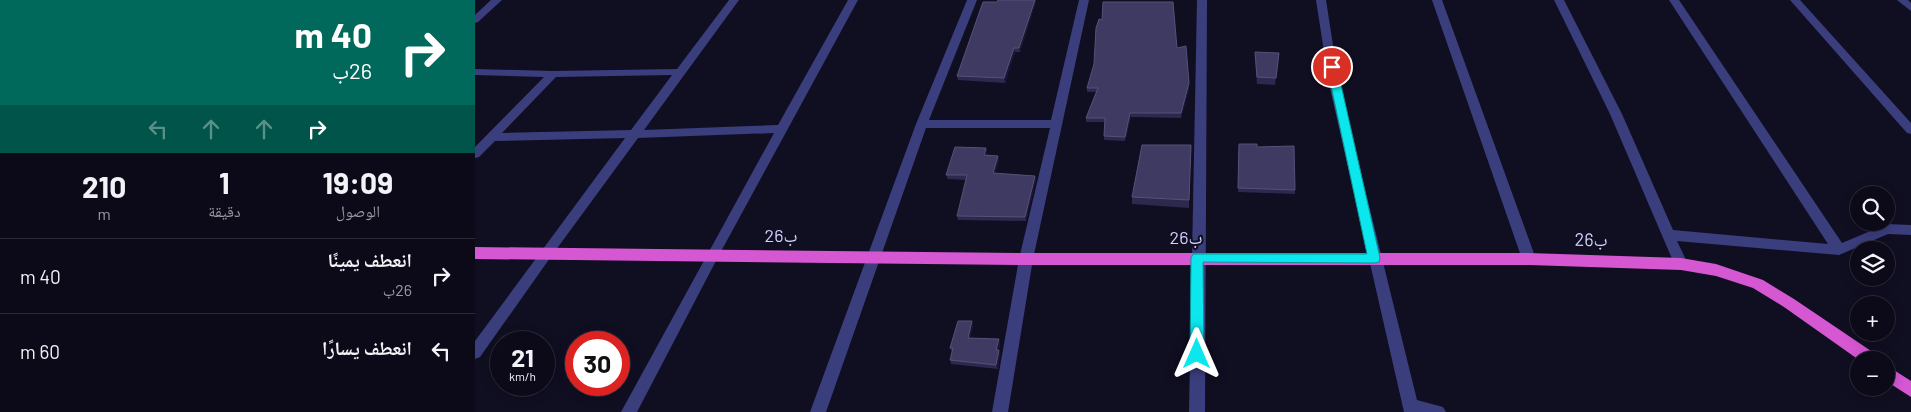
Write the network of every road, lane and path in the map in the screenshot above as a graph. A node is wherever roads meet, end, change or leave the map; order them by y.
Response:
1 (497, 0) edge
2 (734, 0) edge
3 (853, 0) edge
4 (972, 0) edge
5 (1083, 0) edge
6 (1202, 0) edge
7 (1321, 0) edge
8 (1437, 0) edge
9 (1559, 0) edge
10 (1673, 0) edge
11 (1795, 0) edge
12 (1902, 0) edge
13 (1911, 8) edge
14 (475, 20) edge
15 (475, 72) edge
16 (680, 72) junction
17 (553, 74) junction
18 (922, 124) junction
19 (1055, 124) junction
20 (781, 129) junction
21 (1911, 130) edge
22 (635, 134) junction
23 (491, 137) junction
24 (475, 154) edge
25 (1911, 230) edge
26 (1669, 235) junction
27 (1839, 250) junction
28 (475, 253) edge
29 (545, 254) junction
30 (712, 256) junction
31 (874, 257) junction
32 (1197, 258) junction
33 (1374, 258) junction
34 (1026, 259) junction
35 (1529, 259) junction
36 (1681, 264) junction
37 (1858, 351) edge
38 (475, 353) edge
39 (1895, 378) edge
40 (1911, 390) edge
41 (1411, 409) edge
42 (629, 412) edge
43 (818, 412) edge
44 (1001, 412) edge
45 (1197, 412) edge
46 (1437, 412) edge

1 - 14 street
2 - 16 street
3 - 20 street
4 - 18 street
5 - 19 street
6 - 32 street
7 - 33 street
8 - 35 street
9 - 26 street
10 - 27 street
11 - 21 street
12 - 13 street
15 - 17 street
16 - 17 street
16 - 22 street
17 - 23 street
18 - 19 street
18 - 31 street
19 - 34 street
20 - 22 street
20 - 30 street
22 - 23 street
22 - 29 street
23 - 24 street
25 - 27 street
26 - 27 street
26 - 36 street
28 - 29 highway, 26ب
29 - 30 highway, 26ب
29 - 38 street
30 - 31 highway, 26ب
30 - 42 street
31 - 34 highway, 26ب
31 - 43 street
32 - 33 highway, 26ب
32 - 34 highway, 26ب
32 - 45 street
33 - 35 highway, 26ب
33 - 41 street
34 - 44 street
35 - 36 highway, 26ب
36 - 37 highway, 26ب
39 - 40 highway
41 - 46 street

